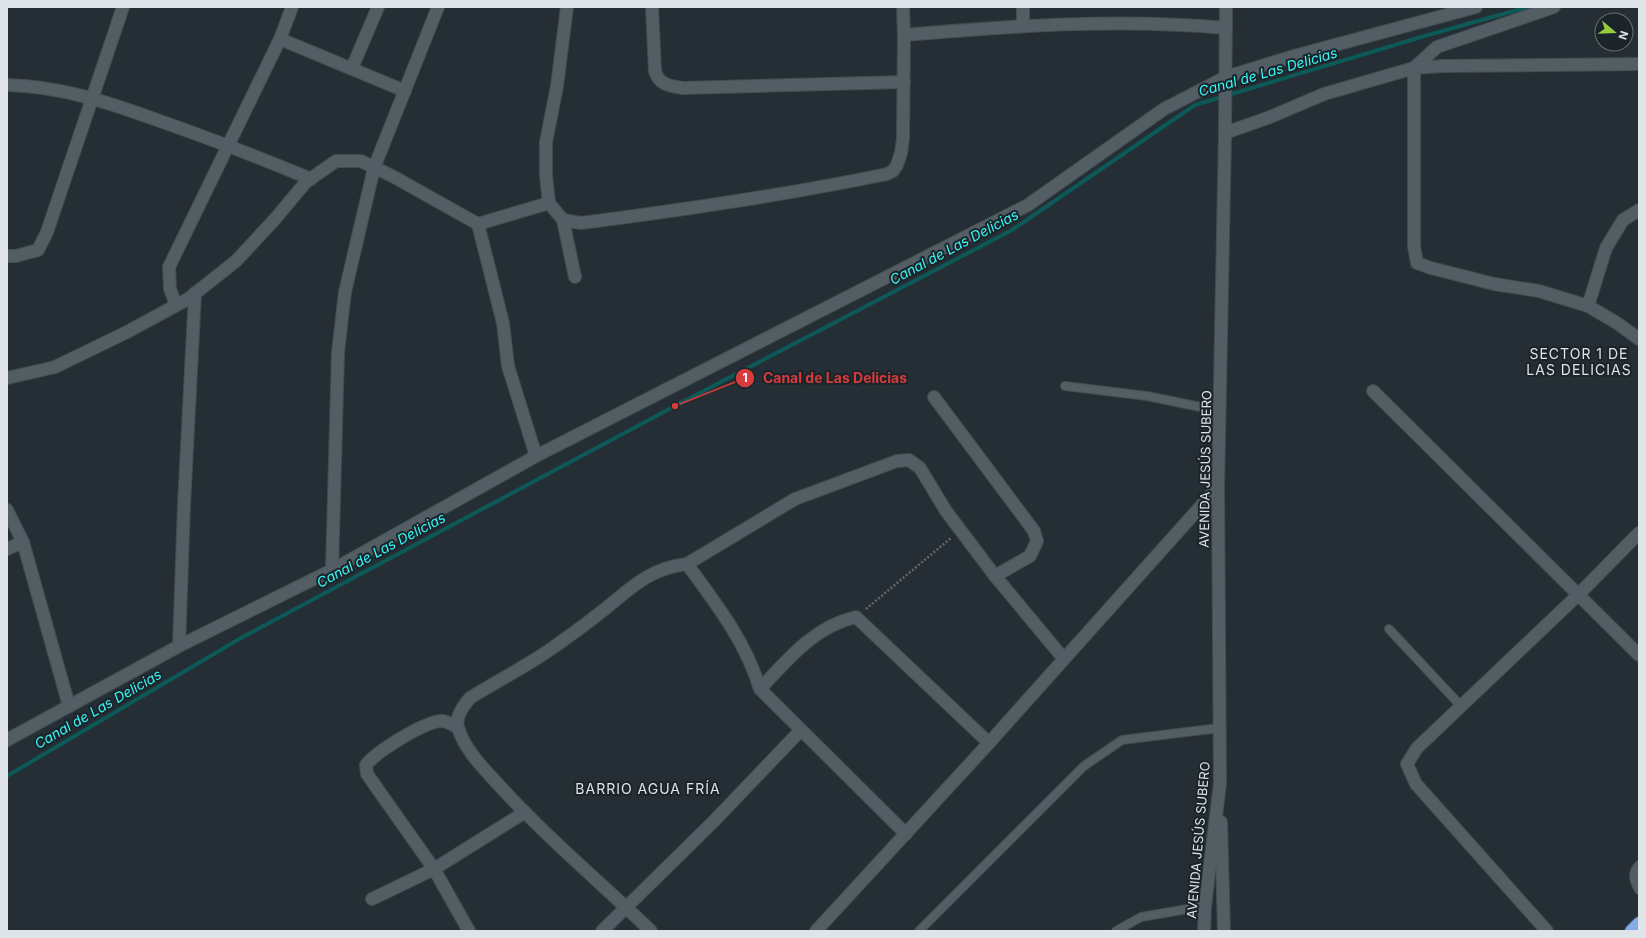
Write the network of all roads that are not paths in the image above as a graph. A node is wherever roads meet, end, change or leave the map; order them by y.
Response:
1 (123, 7) edge
2 (292, 7) edge
3 (378, 7) edge
4 (438, 7) edge
5 (567, 7) edge
6 (652, 7) edge
7 (903, 7) edge
8 (1023, 7) edge
9 (1226, 7) edge
10 (1476, 7) edge
11 (1554, 7) edge
12 (1023, 25) junction
13 (1226, 28) junction
14 (904, 35) junction
15 (280, 39) junction
16 (1639, 64) edge
17 (352, 68) junction
18 (1414, 68) junction
19 (904, 82) junction
20 (1226, 82) junction
21 (7, 85) edge
22 (405, 91) junction
23 (92, 98) junction
24 (1225, 133) junction
25 (228, 145) junction
26 (374, 168) junction
27 (311, 179) junction
28 (549, 204) junction
29 (1639, 210) edge
30 (563, 220) junction
31 (478, 224) junction
32 (7, 256) edge
33 (575, 277) dead end
34 (195, 293) junction
35 (176, 305) junction
36 (1588, 306) junction
37 (1639, 339) edge
38 (7, 378) edge
39 (1065, 386) dead end
40 (1373, 391) dead end
41 (934, 397) dead end
42 (1220, 411) junction
43 (536, 456) junction
44 (1218, 487) junction
45 (7, 510) edge
46 (1639, 533) edge
47 (23, 542) junction
48 (7, 549) edge
49 (687, 564) junction
50 (332, 570) junction
51 (995, 576) junction
52 (1578, 595) junction
53 (1389, 629) dead end
54 (179, 646) junction
55 (1639, 655) edge
56 (1064, 659) junction
57 (760, 689) junction
58 (69, 706) junction
59 (1461, 706) junction
60 (457, 727) junction
61 (1219, 728) junction
62 (801, 730) junction
63 (7, 740) edge
64 (990, 743) junction
65 (1220, 783) junction
66 (524, 812) junction
67 (906, 834) junction
68 (1639, 865) edge
69 (434, 869) junction
70 (1639, 890) edge
71 (372, 899) dead end
72 (1204, 906) junction
73 (626, 907) junction
74 (1639, 923) edge
75 (469, 931) edge
76 (602, 931) edge
77 (651, 931) edge
78 (816, 931) edge
79 (920, 931) edge
80 (1116, 931) edge
81 (1204, 931) edge
82 (1224, 931) edge
83 (1547, 931) edge
84 (1631, 931) edge

1 - 23 street
2 - 15 street
3 - 17 street
4 - 22 street
5 - 28 street
6 - 19 street
7 - 14 street
8 - 12 street
9 - 13 street, AVENIDA JESÚS SUBERO
10 - 20 street
11 - 18 street
12 - 13 street
12 - 14 street
13 - 20 street, AVENIDA JESÚS SUBERO
14 - 19 street
15 - 17 street
15 - 25 street
16 - 18 street
17 - 22 street
18 - 24 street
18 - 36 street
19 - 30 street
20 - 24 street, AVENIDA JESÚS SUBERO
20 - 43 street
21 - 23 street
22 - 26 street
23 - 25 street
23 - 32 street
24 - 42 street, AVENIDA JESÚS SUBERO
25 - 27 street
25 - 35 street
26 - 27 street
26 - 31 street
26 - 50 street
27 - 34 street
28 - 30 street
28 - 31 street
29 - 36 street
30 - 33 street
31 - 43 street
34 - 35 street
34 - 54 street
35 - 38 street
36 - 37 street
39 - 42 lane
40 - 52 street
41 - 51 street
42 - 44 street, AVENIDA JESÚS SUBERO
43 - 50 street
44 - 56 street
44 - 61 street, AVENIDA JESÚS SUBERO
45 - 47 street
46 - 52 street
47 - 48 street
47 - 58 street
49 - 51 street
49 - 57 street
49 - 60 street
50 - 54 street
51 - 56 street
52 - 55 street
52 - 59 street
53 - 59 lane
54 - 58 street
56 - 64 street
57 - 62 street
57 - 64 street
58 - 63 street
59 - 83 street
60 - 66 street
60 - 69 street
61 - 65 street, AVENIDA JESÚS SUBERO
61 - 79 lane
62 - 67 street
62 - 73 street
64 - 67 street
65 - 72 street, AVENIDA JESÚS SUBERO
65 - 82 street
66 - 69 street
66 - 73 street
67 - 78 street
68 - 70 lane
69 - 71 street
69 - 75 street
72 - 80 lane
72 - 81 street, AVENIDA JESÚS SUBERO
73 - 76 street
73 - 77 street
74 - 84 highway

